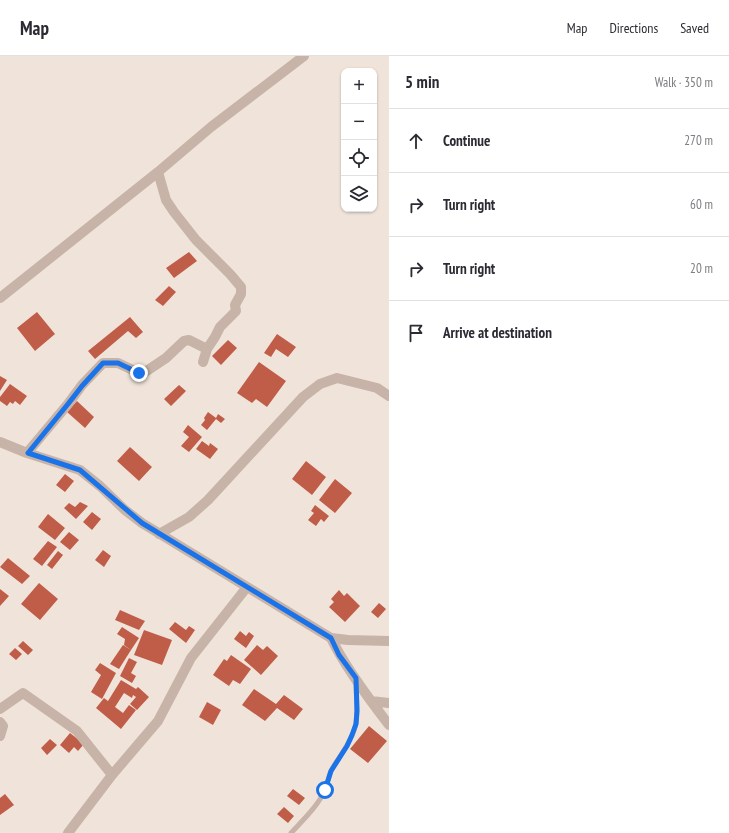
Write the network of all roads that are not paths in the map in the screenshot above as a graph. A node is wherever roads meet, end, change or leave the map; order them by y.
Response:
1 (304, 56) edge
2 (158, 172) junction
3 (0, 298) edge
4 (207, 349) junction
5 (203, 362) dead end
6 (389, 396) edge
7 (0, 442) edge
8 (28, 453) junction
9 (160, 534) junction
10 (247, 587) junction
11 (331, 638) junction
12 (389, 641) edge
13 (356, 678) junction
14 (371, 701) junction
15 (389, 703) edge
16 (0, 709) edge
17 (0, 722) edge
18 (389, 725) edge
19 (0, 736) edge
20 (112, 775) junction
21 (69, 832) edge
22 (291, 833) edge

1 - 2 street
2 - 3 street
2 - 4 street
4 - 5 street
4 - 8 street
6 - 9 street
7 - 8 street
8 - 9 street
9 - 10 street
10 - 11 street
10 - 20 street
11 - 12 street
11 - 13 street
13 - 14 street
13 - 22 lane
14 - 15 street
14 - 18 street
16 - 20 street
17 - 19 street
20 - 21 street

